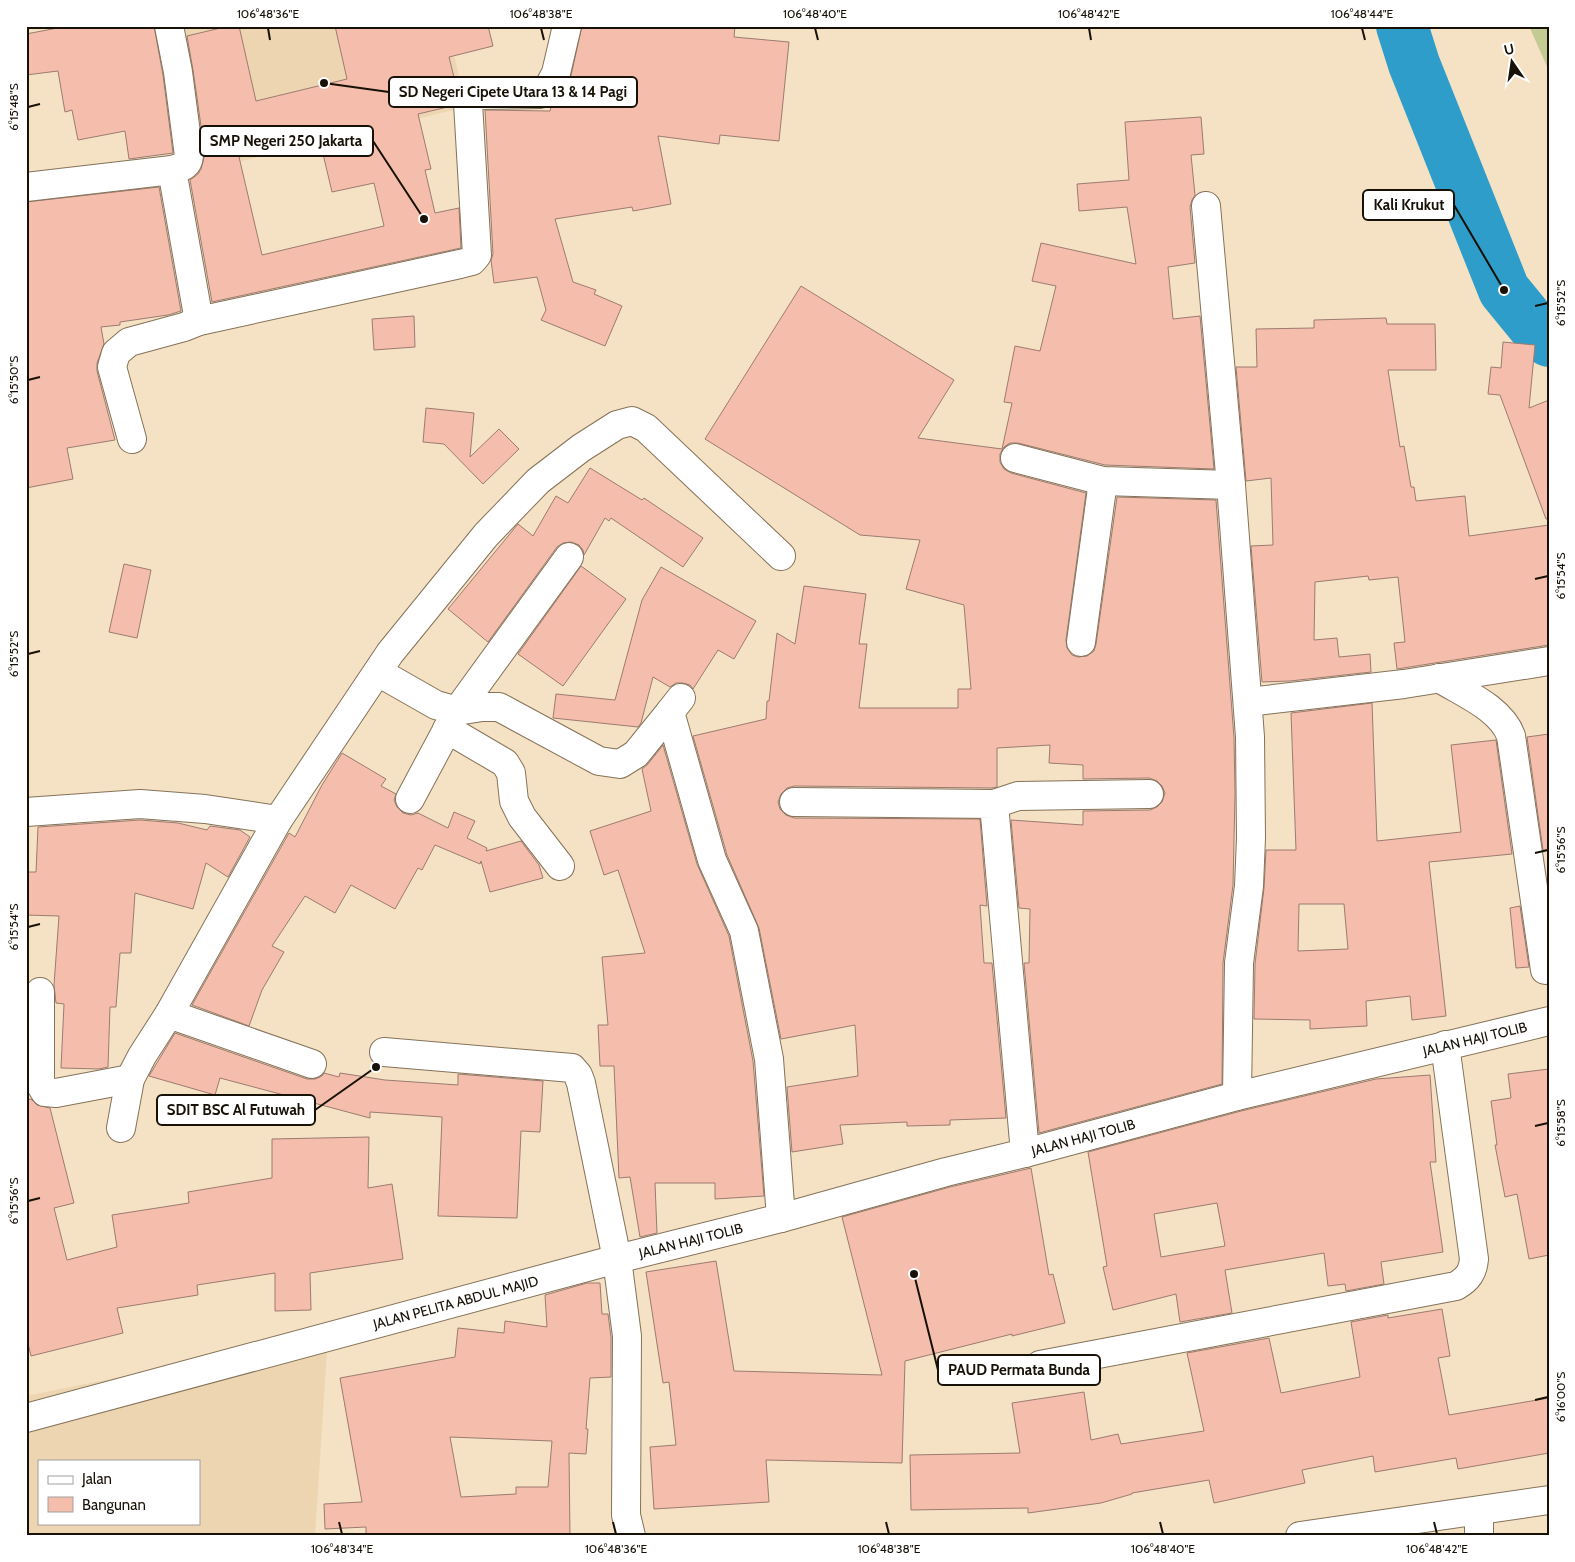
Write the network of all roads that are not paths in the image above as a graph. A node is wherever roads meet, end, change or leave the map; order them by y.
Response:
1 (168, 26) edge
2 (567, 26) edge
3 (172, 170) junction
4 (26, 188) edge
5 (1206, 206) dead end
6 (199, 320) junction
7 (132, 438) dead end
8 (1015, 458) dead end
9 (1103, 481) junction
10 (1231, 486) junction
11 (781, 556) dead end
12 (569, 557) dead end
13 (1080, 642) dead end
14 (1549, 661) edge
15 (378, 672) junction
16 (1439, 678) junction
17 (1248, 702) junction
18 (452, 720) junction
19 (1148, 794) dead end
20 (410, 799) dead end
21 (794, 802) dead end
22 (994, 804) junction
23 (26, 812) edge
24 (278, 820) junction
25 (560, 866) dead end
26 (1545, 970) dead end
27 (40, 992) dead end
28 (169, 1014) junction
29 (1549, 1021) edge
30 (1446, 1045) junction
31 (384, 1052) dead end
32 (312, 1064) dead end
33 (130, 1079) junction
34 (1236, 1096) junction
35 (121, 1128) dead end
36 (1025, 1153) junction
37 (781, 1218) junction
38 (617, 1259) junction
39 (1040, 1365) dead end
40 (26, 1418) edge
41 (1549, 1500) edge
42 (1479, 1523) edge
43 (631, 1536) edge
44 (1300, 1536) edge

1 - 3 street
2 - 6 street
3 - 4 street
3 - 6 street
5 - 10 street
6 - 7 street
8 - 9 street
9 - 10 street
9 - 13 street
10 - 17 street
11 - 15 street
12 - 18 street
14 - 16 street
15 - 18 street
15 - 24 street
16 - 17 street
16 - 26 street
17 - 34 street
18 - 20 street
18 - 25 street
18 - 37 street
19 - 22 street
21 - 22 street
22 - 36 street
23 - 24 street
24 - 28 street
27 - 33 street
28 - 32 street
28 - 33 street
29 - 30 street, JALAN HAJI TOLIB
30 - 34 street, JALAN HAJI TOLIB
30 - 39 street
31 - 38 street
33 - 35 street
34 - 36 street, JALAN HAJI TOLIB
36 - 37 street, JALAN HAJI TOLIB
37 - 38 street, JALAN HAJI TOLIB
38 - 40 street, JALAN PELITA ABDUL MAJID
38 - 43 street
41 - 42 street
42 - 44 street

